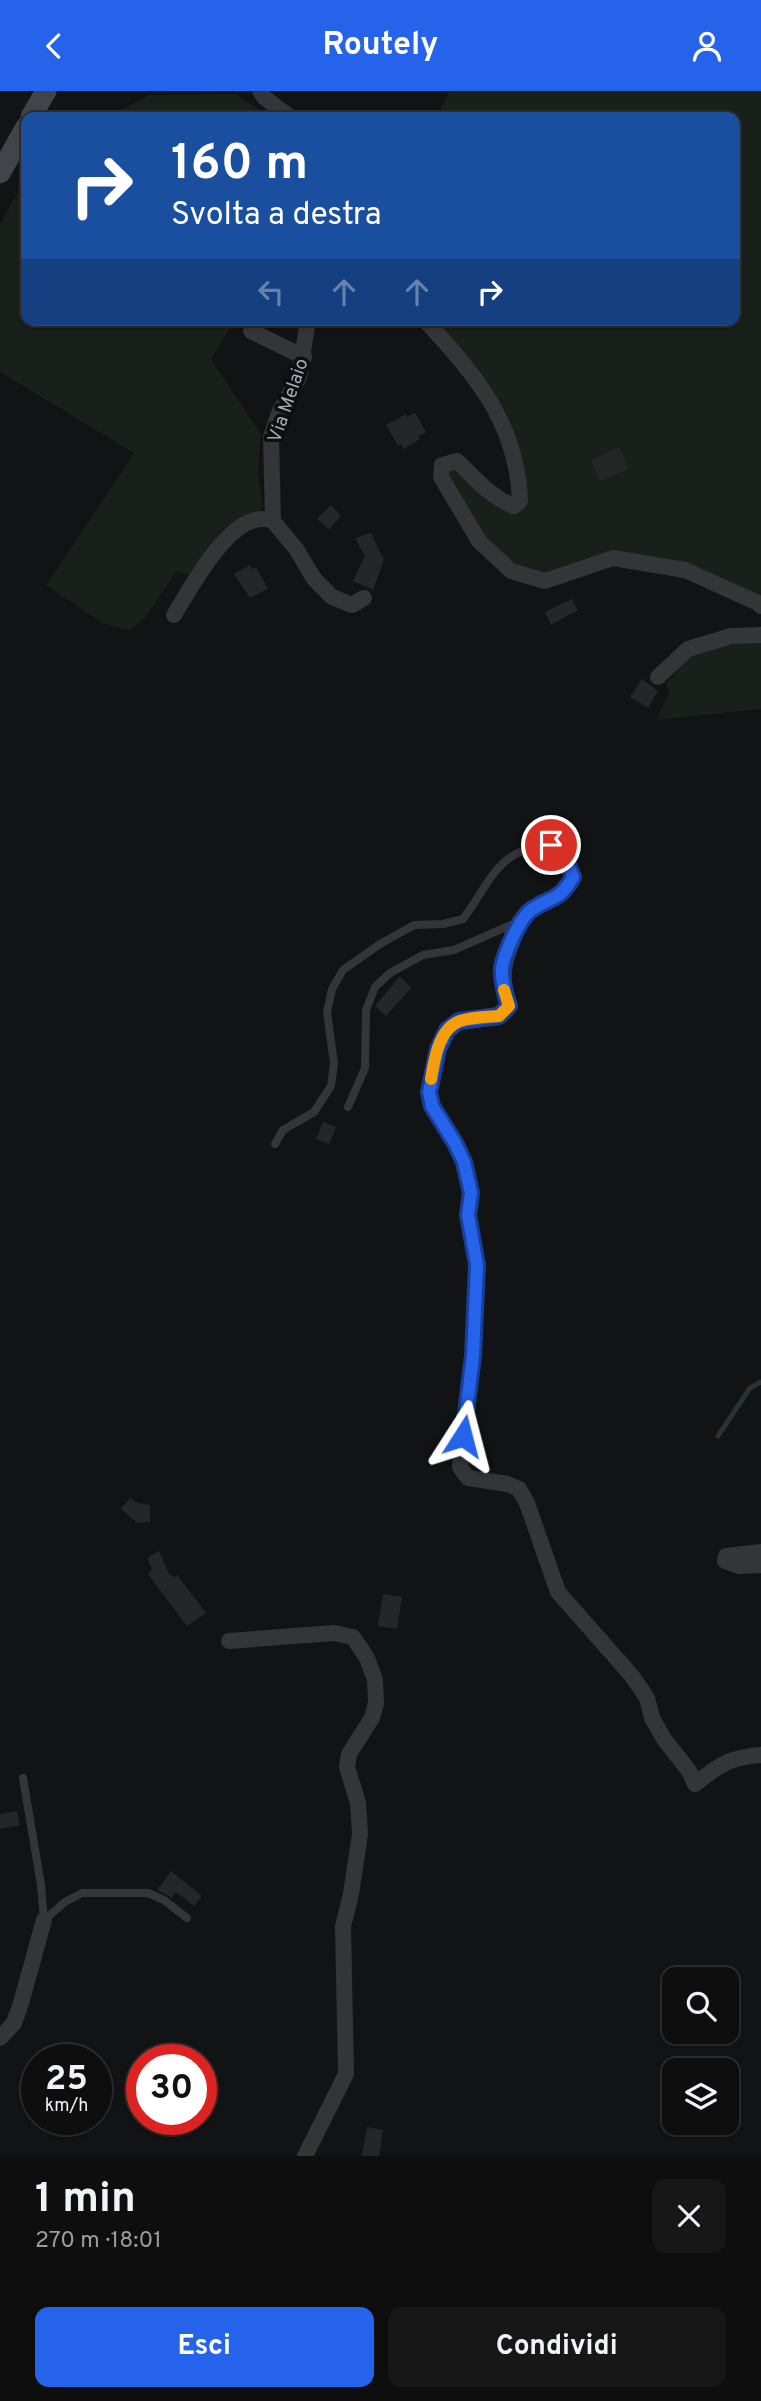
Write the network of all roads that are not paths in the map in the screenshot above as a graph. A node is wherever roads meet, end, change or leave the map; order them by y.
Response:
1 (46, 91) edge
2 (260, 91) edge
3 (35, 112) edge
4 (283, 112) edge
5 (21, 136) edge
6 (0, 173) edge
7 (308, 326) edge
8 (430, 326) edge
9 (251, 331) dead end
10 (303, 356) junction
11 (273, 521) junction
12 (364, 598) dead end
13 (761, 607) edge
14 (174, 615) dead end
15 (761, 635) edge
16 (658, 677) dead end
17 (520, 921) junction
18 (348, 1107) dead end
19 (275, 1144) dead end
20 (761, 1552) edge
21 (761, 1565) edge
22 (229, 1641) dead end
23 (761, 1755) edge
24 (23, 1777) dead end
25 (187, 1918) dead end
26 (44, 1920) junction
27 (0, 2038) edge
28 (305, 2156) edge

1 - 3 main road
2 - 4 street
5 - 6 main road
7 - 10 street, Via Melaio
8 - 13 street
9 - 10 street
10 - 11 street, Via Melaio
11 - 12 street
11 - 14 street
15 - 16 street
17 - 18 lane
17 - 19 lane
17 - 23 street
20 - 21 street
22 - 28 street
24 - 26 lane
25 - 26 lane
26 - 27 street

